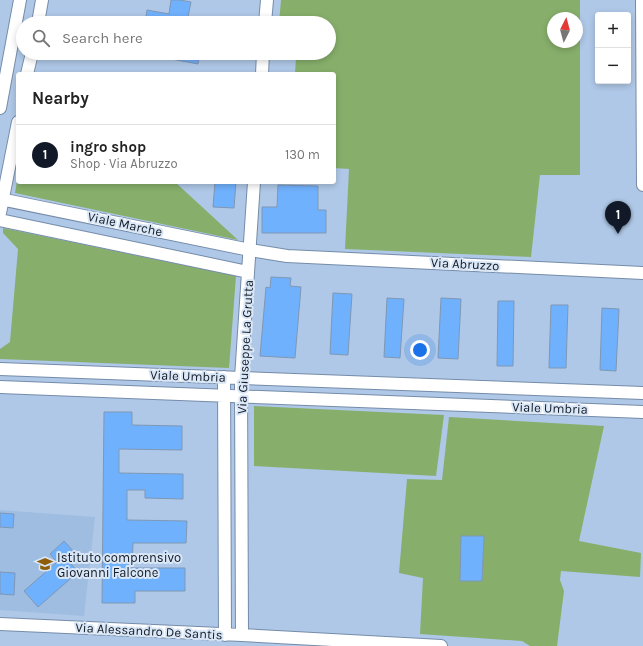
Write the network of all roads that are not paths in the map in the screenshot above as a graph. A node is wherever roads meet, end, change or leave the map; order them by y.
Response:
1 (20, 0) edge
2 (42, 0) edge
3 (267, 0) edge
4 (642, 0) edge
5 (17, 16) edge
6 (39, 16) edge
7 (266, 16) edge
8 (16, 22) edge
9 (642, 44) edge
10 (31, 60) edge
11 (263, 60) edge
12 (28, 72) edge
13 (262, 72) edge
14 (0, 108) edge
15 (16, 131) edge
16 (254, 184) edge
17 (643, 185) edge
18 (1, 199) edge
19 (0, 213) edge
20 (0, 220) edge
21 (249, 261) junction
22 (643, 273) edge
23 (0, 368) edge
24 (224, 377) junction
25 (242, 378) junction
26 (376, 383) junction
27 (0, 387) edge
28 (497, 388) junction
29 (604, 392) junction
30 (643, 393) edge
31 (224, 396) junction
32 (242, 396) junction
33 (376, 402) junction
34 (496, 406) junction
35 (604, 410) junction
36 (643, 412) edge
37 (225, 513) junction
38 (242, 513) junction
39 (0, 624) edge
40 (225, 635) junction
41 (242, 635) junction
42 (441, 646) edge

1 - 5 street
2 - 6 street
3 - 7 street
4 - 9 street
8 - 14 street
9 - 17 street
10 - 12 street
11 - 13 street
15 - 18 street
16 - 21 street, Via Giuseppe La Grutta
18 - 19 street
18 - 21 street, Viale Marche
20 - 21 street, Viale Marche
21 - 22 street, Via Abruzzo
21 - 25 street, Via Giuseppe La Grutta
23 - 24 street, Viale Umbria
24 - 25 street, Viale Umbria
24 - 31 street, Via Giuseppe La Grutta
25 - 26 street, Viale Umbria
25 - 32 street, Via Giuseppe La Grutta
26 - 28 street, Viale Umbria
26 - 33 street
27 - 31 street, Viale Umbria
28 - 29 street, Viale Umbria
28 - 34 street, Viale Umbria
29 - 30 street, Viale Umbria
29 - 35 street, Viale Umbria
31 - 32 street, Viale Umbria
31 - 37 street, Via Giuseppe La Grutta
32 - 33 street, Viale Umbria
32 - 38 street, Via Giuseppe La Grutta
33 - 34 street, Viale Umbria
34 - 35 street, Viale Umbria
35 - 36 street, Viale Umbria
37 - 38 street
37 - 40 street, Via Giuseppe La Grutta
38 - 41 street, Via Giuseppe La Grutta
39 - 40 street, Via Alessandro De Santis
40 - 41 street, Via Alessandro De Santis
41 - 42 street, Via Alessandro De Santis

